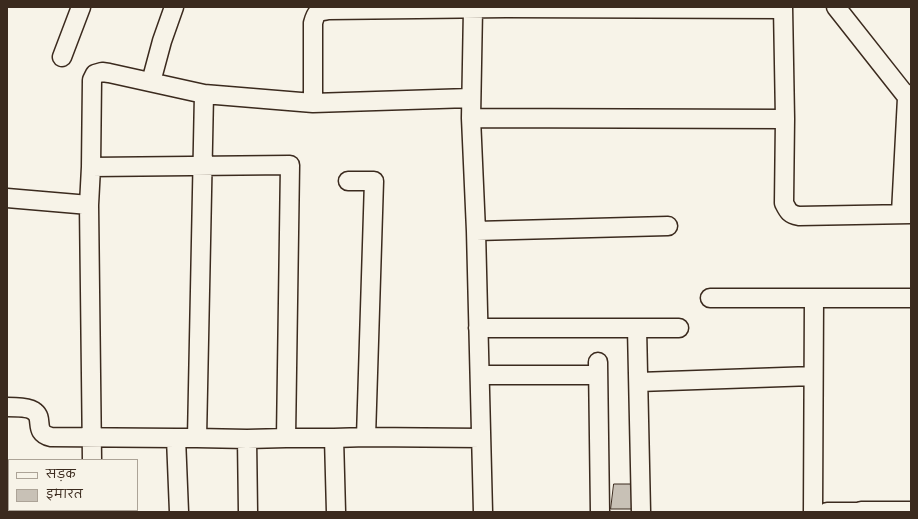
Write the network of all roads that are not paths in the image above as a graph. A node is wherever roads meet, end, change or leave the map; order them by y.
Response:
1 (81, 7) edge
2 (174, 7) edge
3 (836, 7) edge
4 (428, 8) edge
5 (506, 8) edge
6 (783, 8) edge
7 (473, 9) junction
8 (62, 56) dead end
9 (151, 82) junction
10 (204, 94) junction
11 (470, 98) junction
12 (910, 98) edge
13 (313, 103) junction
14 (471, 118) junction
15 (785, 119) junction
16 (203, 166) junction
17 (91, 167) junction
18 (348, 181) dead end
19 (7, 198) edge
20 (89, 205) junction
21 (906, 214) edge
22 (668, 226) dead end
23 (476, 231) junction
24 (710, 298) dead end
25 (814, 298) junction
26 (911, 298) edge
27 (478, 328) junction
28 (637, 328) junction
29 (679, 328) dead end
30 (480, 375) junction
31 (813, 376) junction
32 (638, 382) junction
33 (7, 407) edge
34 (366, 437) junction
35 (92, 438) junction
36 (176, 438) junction
37 (198, 438) junction
38 (286, 438) junction
39 (334, 438) junction
40 (481, 438) junction
41 (247, 439) junction
42 (92, 459) edge
43 (911, 511) edge
44 (179, 512) edge
45 (248, 512) edge
46 (336, 512) edge
47 (483, 512) edge
48 (600, 512) edge
49 (641, 512) edge
50 (813, 512) edge
51 (827, 512) edge
52 (861, 512) edge

1 - 8 street
2 - 9 street
3 - 12 street
4 - 7 street
4 - 13 street
5 - 6 street
5 - 7 street
6 - 15 street
7 - 11 street
9 - 10 street
9 - 17 street
10 - 13 street
10 - 16 street
11 - 13 street
11 - 14 street
12 - 21 street
14 - 15 street
14 - 23 street
15 - 21 street
16 - 17 street
16 - 37 street
16 - 38 street
17 - 20 street
18 - 34 street
19 - 20 street
20 - 35 street
22 - 23 street
23 - 27 street
24 - 25 street
25 - 26 street
25 - 31 street
27 - 28 street
27 - 30 street
28 - 29 street
28 - 32 street
30 - 40 street
30 - 48 street
31 - 32 street
31 - 50 street
32 - 49 street
33 - 35 street
34 - 39 street
34 - 40 street
35 - 36 street
35 - 42 street
36 - 37 street
36 - 44 street
37 - 41 street
38 - 39 street
38 - 41 street
39 - 46 street
40 - 47 street
41 - 45 street
43 - 52 street
51 - 52 street

